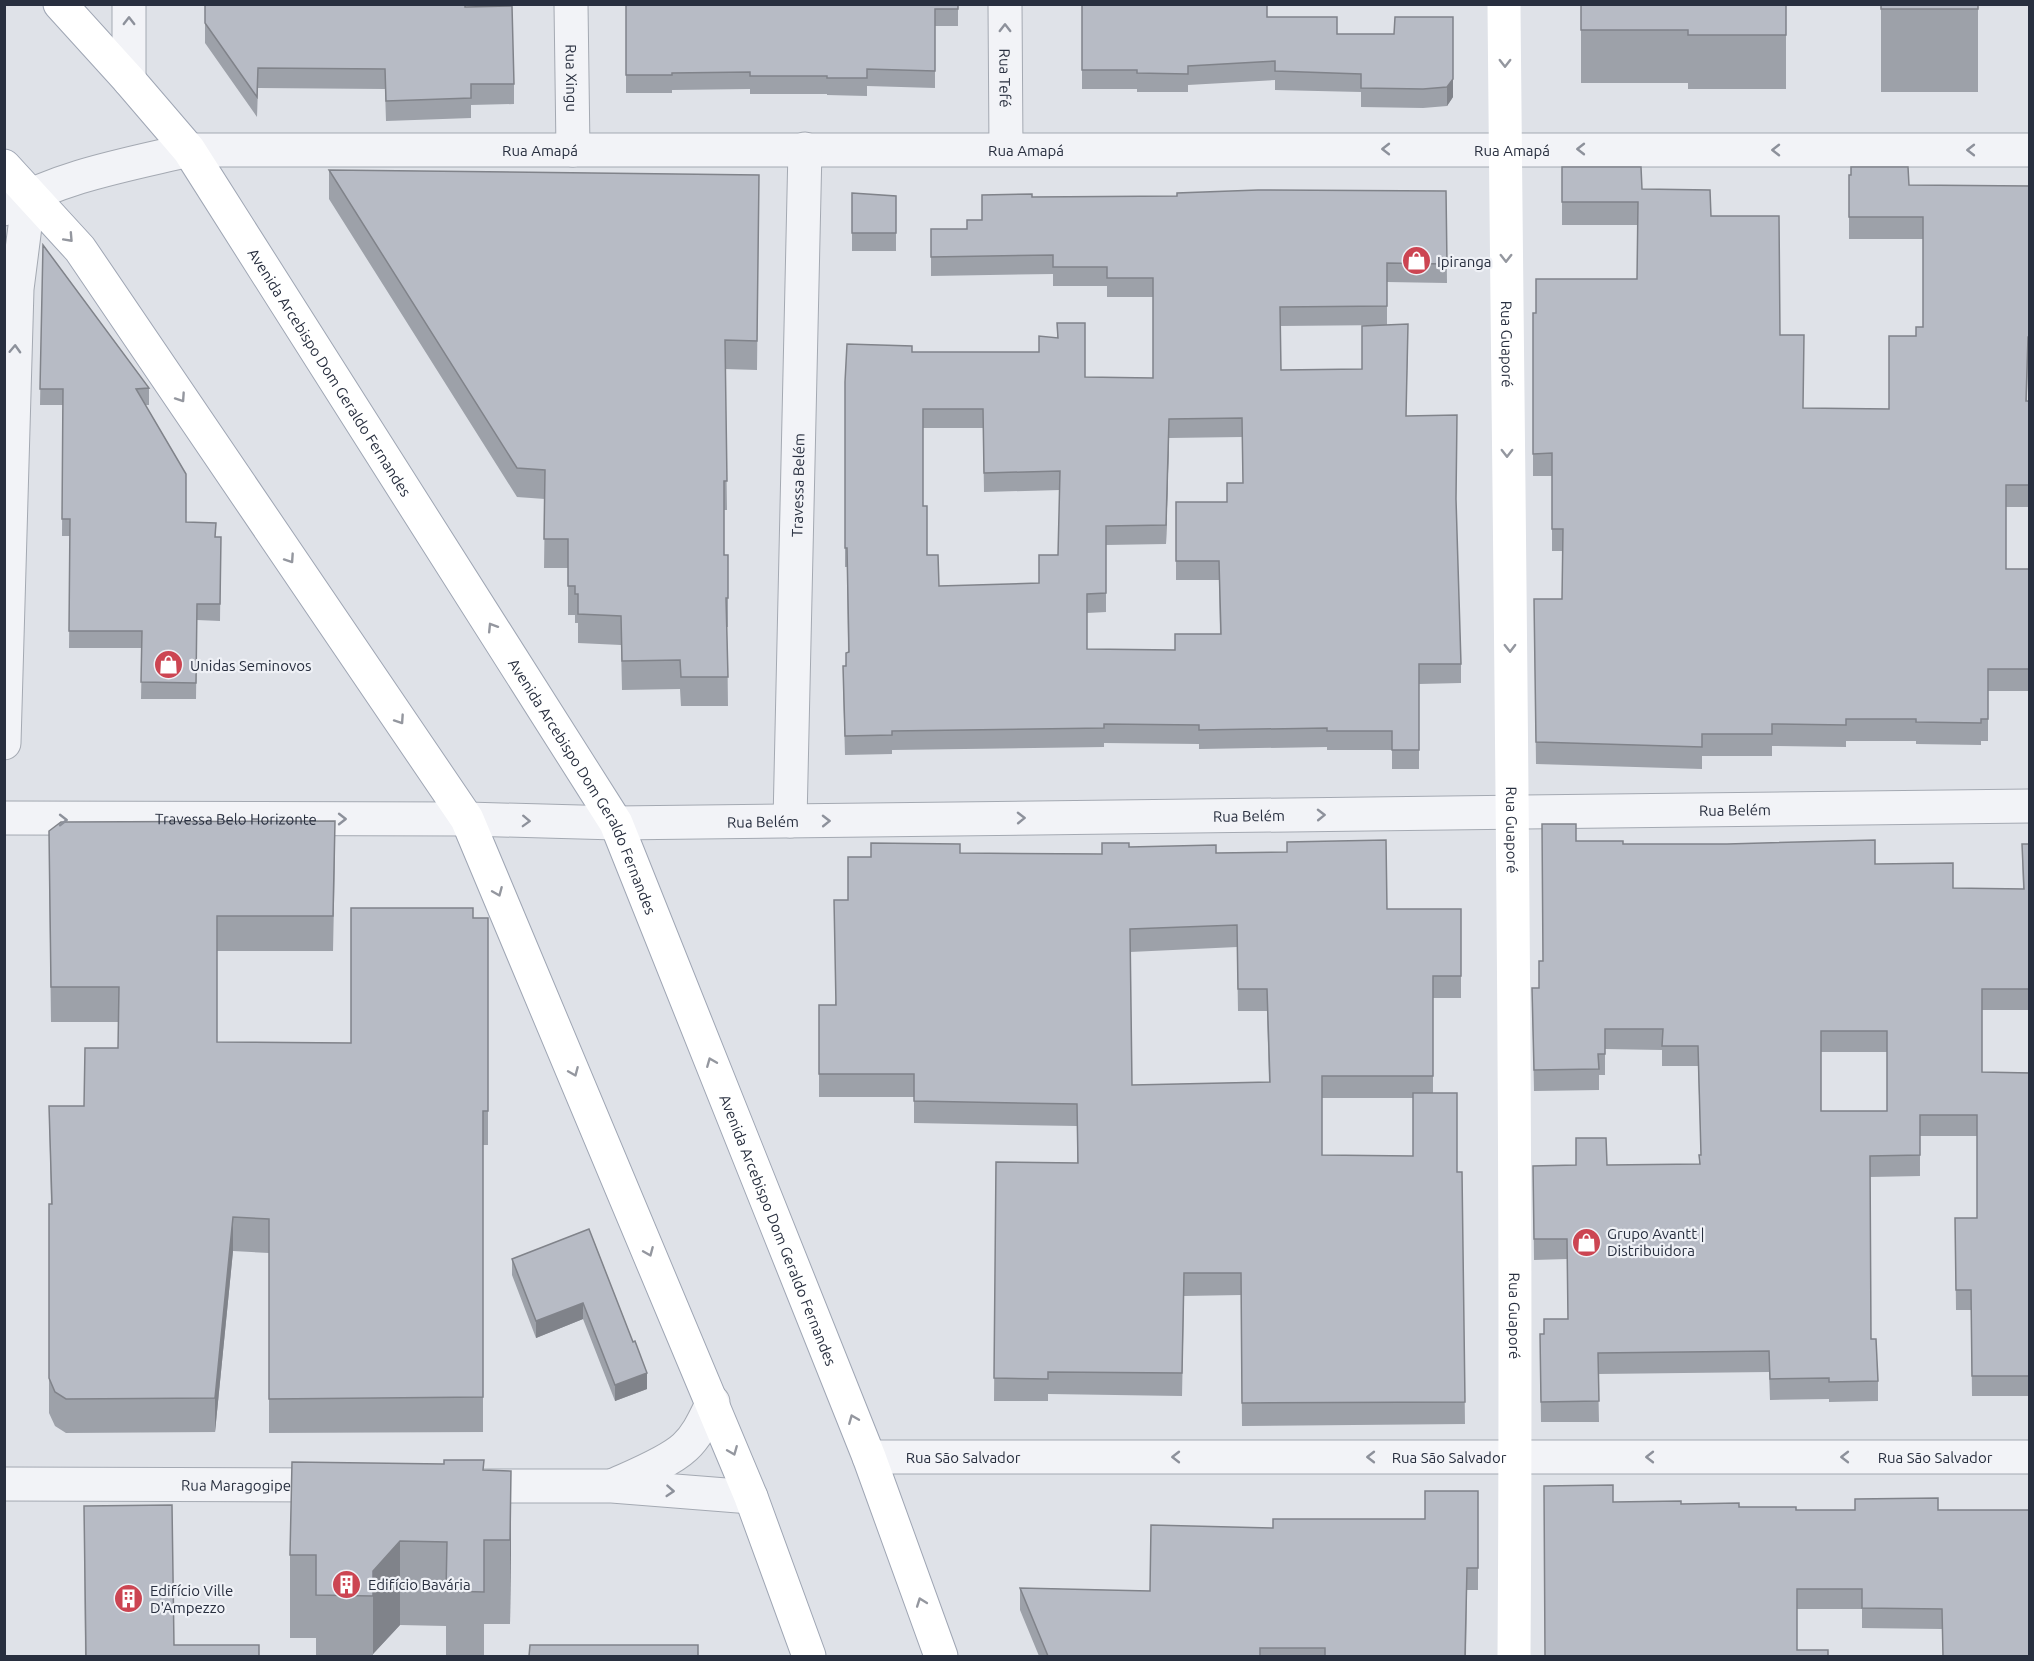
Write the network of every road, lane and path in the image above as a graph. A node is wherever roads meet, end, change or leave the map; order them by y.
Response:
1 (60, 4) edge
2 (129, 4) edge
3 (571, 4) edge
4 (1005, 4) edge
5 (1504, 4) edge
6 (129, 80) junction
7 (805, 149) junction
8 (1006, 149) junction
9 (1506, 149) junction
10 (189, 150) junction
11 (573, 150) junction
12 (2030, 150) edge
13 (4, 166) edge
14 (17, 202) edge
15 (4, 743) edge
16 (2030, 807) edge
17 (1513, 812) junction
18 (4, 818) edge
19 (467, 819) junction
20 (790, 821) junction
21 (616, 823) junction
22 (713, 1402) junction
23 (868, 1457) junction
24 (1516, 1457) junction
25 (2030, 1457) edge
26 (4, 1484) edge
27 (362, 1485) edge
28 (433, 1486) edge
29 (612, 1486) junction
30 (752, 1497) junction
31 (809, 1656) edge
32 (941, 1656) edge
33 (1514, 1656) edge

1 - 6 main road, Avenida Arcebispo Dom Geraldo Fernandes
6 -> 2 street
3 - 11 street, Rua Xingu
8 -> 4 street, Rua Tefé
5 -> 9 main road, Rua Guaporé
6 - 10 main road, Avenida Arcebispo Dom Geraldo Fernandes
7 - 8 street, Rua Amapá
7 - 11 street, Rua Amapá
7 - 20 street, Travessa Belém
9 -> 8 street, Rua Amapá
12 -> 9 street, Rua Amapá
9 -> 17 main road, Rua Guaporé
10 - 11 street, Rua Amapá
10 - 14 street, Rua Amapá
21 -> 10 main road, Avenida Arcebispo Dom Geraldo Fernandes
13 - 14 main road
15 -> 14 street
14 -> 19 main road
16 - 17 street, Rua Belém
20 -> 17 street, Rua Belém
17 - 24 main road, Rua Guaporé
18 -> 19 street, Travessa Belo Horizonte
19 -> 21 street, Rua Belém
19 -> 22 main road
20 - 21 street, Rua Belém
23 -> 21 main road, Avenida Arcebispo Dom Geraldo Fernandes
22 - 29 street
22 -> 30 main road
24 -> 23 street, Rua São Salvador
32 -> 23 main road, Avenida Arcebispo Dom Geraldo Fernandes
25 -> 24 street, Rua São Salvador
24 - 33 main road, Rua Guaporé
26 - 27 street, Rua Maragogipe
28 - 29 street
29 -> 30 street
30 - 31 main road

